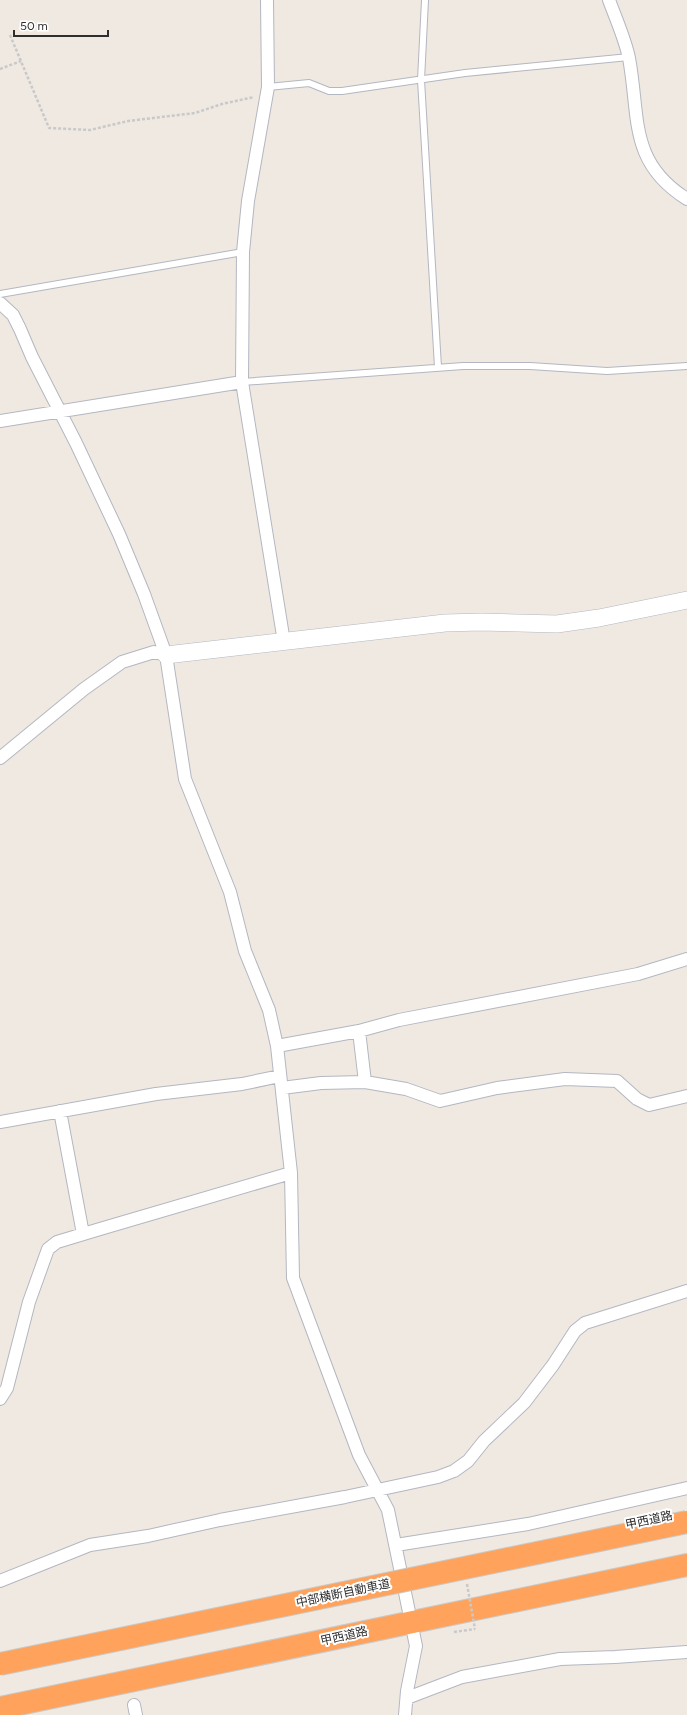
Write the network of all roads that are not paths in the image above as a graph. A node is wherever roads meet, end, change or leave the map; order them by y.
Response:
1 (267, 0) edge
2 (425, 0) edge
3 (609, 0) edge
4 (629, 57) junction
5 (421, 80) junction
6 (267, 90) junction
7 (687, 199) edge
8 (243, 252) junction
9 (0, 294) edge
10 (0, 303) edge
11 (687, 366) edge
12 (438, 367) junction
13 (242, 382) junction
14 (60, 411) junction
15 (0, 421) edge
16 (687, 600) edge
17 (284, 642) junction
18 (166, 656) junction
19 (0, 758) edge
20 (687, 959) edge
21 (359, 1031) junction
22 (277, 1046) junction
23 (280, 1076) junction
24 (365, 1082) junction
25 (282, 1088) junction
26 (687, 1096) edge
27 (60, 1111) junction
28 (0, 1122) edge
29 (291, 1173) junction
30 (83, 1234) junction
31 (687, 1292) edge
32 (0, 1399) edge
33 (687, 1488) edge
34 (378, 1489) junction
35 (687, 1512) edge
36 (687, 1522) edge
37 (687, 1532) edge
38 (396, 1545) junction
39 (687, 1565) edge
40 (401, 1573) junction
41 (0, 1581) edge
42 (412, 1621) junction
43 (687, 1652) edge
44 (0, 1654) edge
45 (0, 1664) edge
46 (0, 1673) edge
47 (407, 1698) junction
48 (0, 1708) edge
49 (405, 1715) edge

1 - 6 street
2 - 5 lane
3 - 4 street
4 - 5 lane
4 - 7 street
5 - 6 lane
5 - 12 lane
6 - 8 street
8 - 9 lane
8 - 13 street
10 - 14 street
11 - 12 lane
12 - 13 lane
13 - 14 street
13 - 17 street
14 - 15 street
14 - 18 street
16 - 17 street
17 - 18 street
18 - 19 street
18 - 22 street
20 - 21 street
21 - 22 street
21 - 24 street
22 - 23 street
23 - 25 street
23 - 27 street
24 - 25 street
24 - 26 street
25 - 29 street
27 - 28 street
27 - 30 street
29 - 30 street
29 - 34 street
30 - 32 street
31 - 34 street
33 - 38 street
34 - 38 street
34 - 41 street
35 - 40 highway, 甲西道路
36 - 45 highway, 中部横断自動車道, bridge
37 - 46 highway, 中部横断自動車道
38 - 40 street
39 - 42 highway, 甲西道路
40 - 42 street
40 - 44 highway, 甲西道路
42 - 47 street
42 - 48 highway, 甲西道路
43 - 47 street
47 - 49 street

